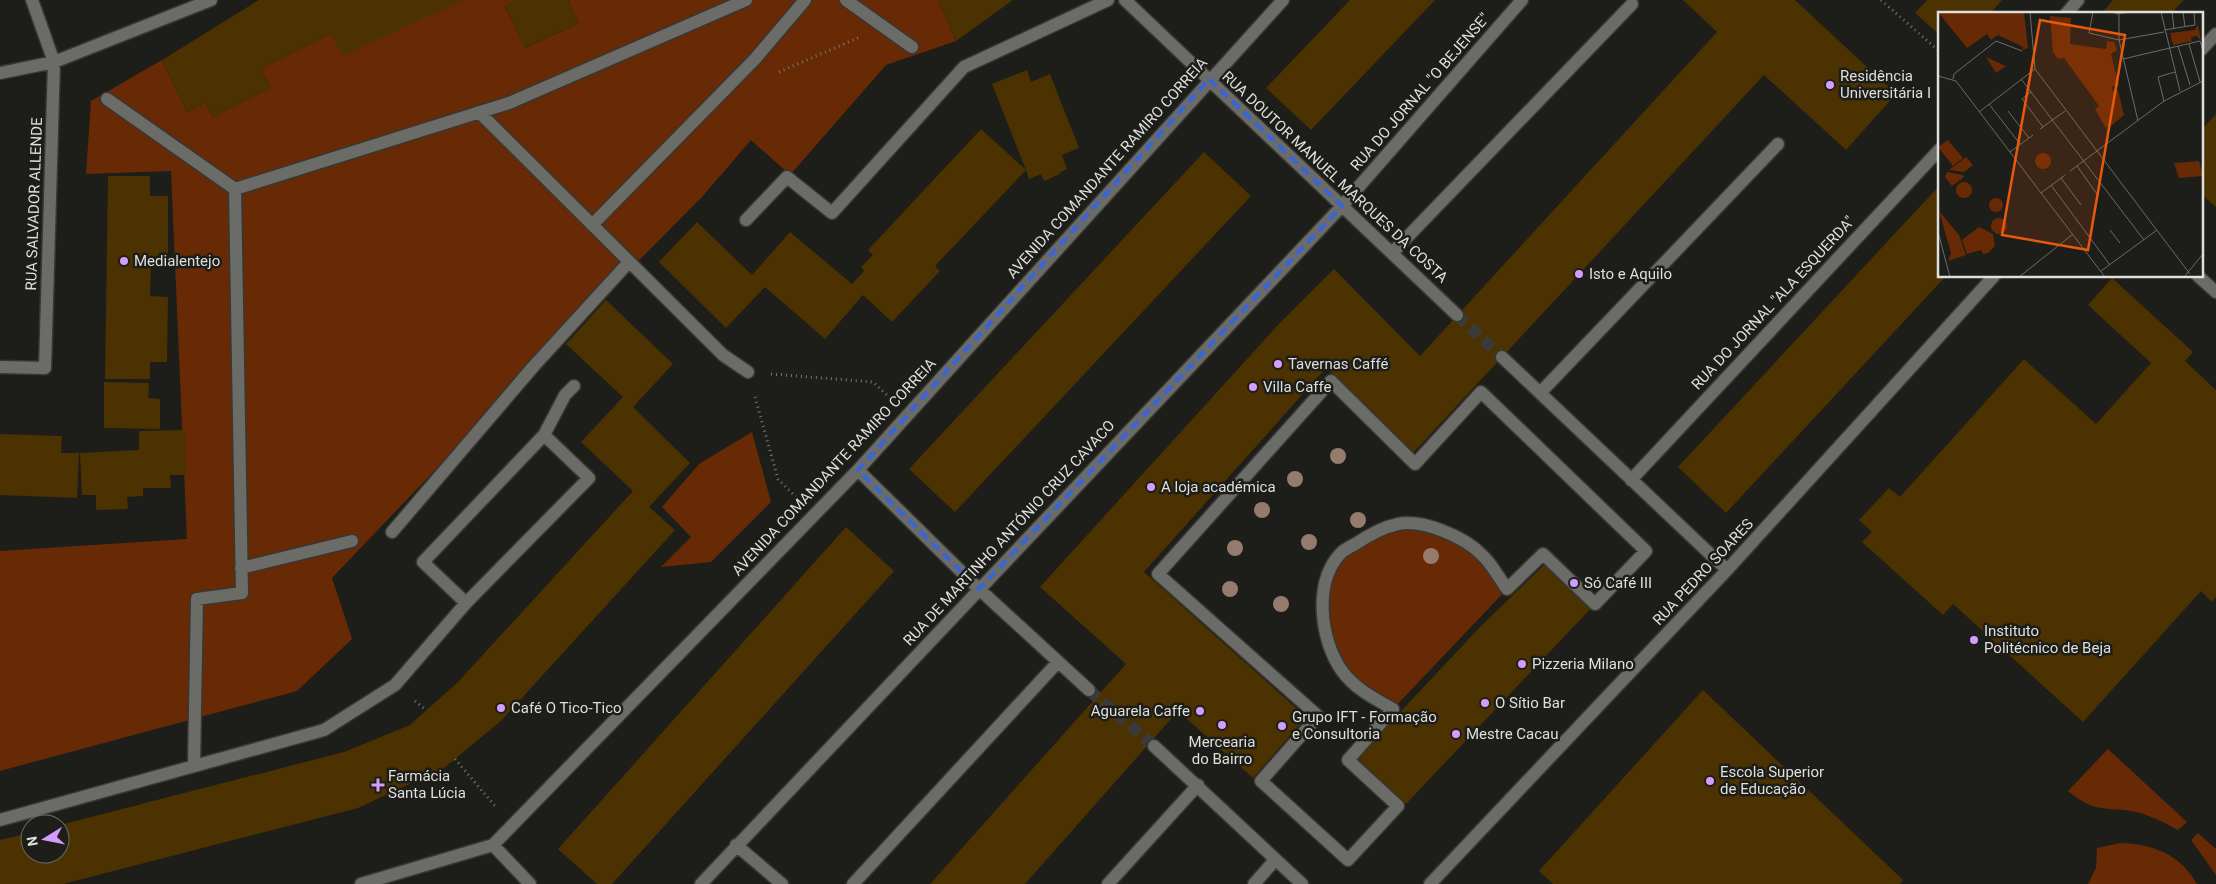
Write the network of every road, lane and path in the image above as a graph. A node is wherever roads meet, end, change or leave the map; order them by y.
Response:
1 (32, 0) edge
2 (211, 0) edge
3 (746, 0) edge
4 (804, 0) edge
5 (846, 0) edge
6 (1108, 0) edge
7 (1125, 0) edge
8 (1283, 0) edge
9 (1522, 0) edge
10 (1881, 0) edge
11 (2078, 0) edge
12 (1632, 4) dead end
13 (2068, 12) edge
14 (878, 22) junction
15 (2216, 34) edge
16 (912, 47) dead end
17 (2204, 47) edge
18 (1938, 50) edge
19 (54, 62) junction
20 (0, 73) edge
21 (773, 74) dead end
22 (1209, 79) junction
23 (107, 99) dead end
24 (479, 112) junction
25 (1778, 144) dead end
26 (1938, 150) edge
27 (235, 189) junction
28 (1342, 206) junction
29 (746, 220) dead end
30 (592, 225) junction
31 (1392, 253) junction
32 (629, 262) junction
33 (1992, 278) edge
34 (2200, 278) edge
35 (2216, 292) edge
36 (1457, 315) tunnel mouth
37 (1502, 357) tunnel mouth
38 (0, 367) edge
39 (748, 372) junction
40 (574, 386) dead end
41 (1540, 393) junction
42 (908, 414) junction
43 (544, 435) junction
44 (858, 470) junction
45 (1631, 480) junction
46 (814, 515) junction
47 (392, 532) dead end
48 (352, 541) dead end
49 (241, 568) junction
50 (1728, 570) junction
51 (979, 589) junction
52 (466, 603) junction
53 (1058, 662) junction
54 (1089, 690) tunnel mouth
55 (1394, 709) joint
56 (1154, 746) tunnel mouth
57 (455, 759) dead end
58 (194, 766) junction
59 (1198, 785) junction
60 (0, 820) edge
61 (512, 825) junction
62 (493, 845) junction
63 (736, 846) junction
64 (1275, 860) junction
65 (361, 884) edge
66 (530, 884) edge
67 (701, 884) edge
68 (782, 884) edge
69 (853, 884) edge
70 (1108, 884) edge
71 (1254, 884) edge
72 (1302, 884) edge
73 (1430, 884) edge

1 - 19 street, RUA SALVADOR ALLENDE
2 - 19 street
3 - 24 street
4 - 30 street
5 - 14 street
6 - 29 street
7 - 22 street, RUA DOUTOR MANUEL MARQUES DA COSTA
8 - 22 street, AVENIDA COMANDANTE RAMIRO CORREIA
9 - 28 street, RUA DO JORNAL "O BEJENSE"
10 - 18 path
11 - 13 street
12 - 31 street
14 - 16 street
14 - 21 path
15 - 17 street
19 - 20 street
19 - 38 street, RUA SALVADOR ALLENDE
22 - 28 street, RUA DOUTOR MANUEL MARQUES DA COSTA
22 - 42 street, AVENIDA COMANDANTE RAMIRO CORREIA
23 - 27 street
24 - 27 street
24 - 30 street
25 - 41 street
26 - 45 street, RUA DO JORNAL "ALA ESQUERDA"
27 - 49 street
28 - 31 street, RUA DOUTOR MANUEL MARQUES DA COSTA
28 - 51 street, RUA DE MARTINHO ANTÓNIO CRUZ CAVACO
30 - 32 street
31 - 36 street, RUA DOUTOR MANUEL MARQUES DA COSTA
32 - 39 street
32 - 47 street
33 - 50 street, RUA PEDRO SOARES
34 - 35 street
37 - 41 street
39 - 42 path
39 - 46 path
40 - 43 street
41 - 45 street
42 - 44 street, AVENIDA COMANDANTE RAMIRO CORREIA
43 - 52 street
43 - 52 street
44 - 46 street, AVENIDA COMANDANTE RAMIRO CORREIA
44 - 51 street
45 - 50 street
46 - 61 street, AVENIDA COMANDANTE RAMIRO CORREIA
48 - 49 street
49 - 58 street
50 - 73 street, RUA PEDRO SOARES
51 - 53 street
51 - 63 street, RUA DE MARTINHO ANTÓNIO CRUZ CAVACO
52 - 58 street
53 - 54 street
53 - 69 street
55 - 55 street
56 - 59 street
57 - 61 path
58 - 60 street
59 - 64 street
59 - 70 street
61 - 62 street, AVENIDA COMANDANTE RAMIRO CORREIA
62 - 65 street
62 - 66 street
63 - 67 street, RUA DE MARTINHO ANTÓNIO CRUZ CAVACO
63 - 68 street
64 - 71 street
64 - 72 street

